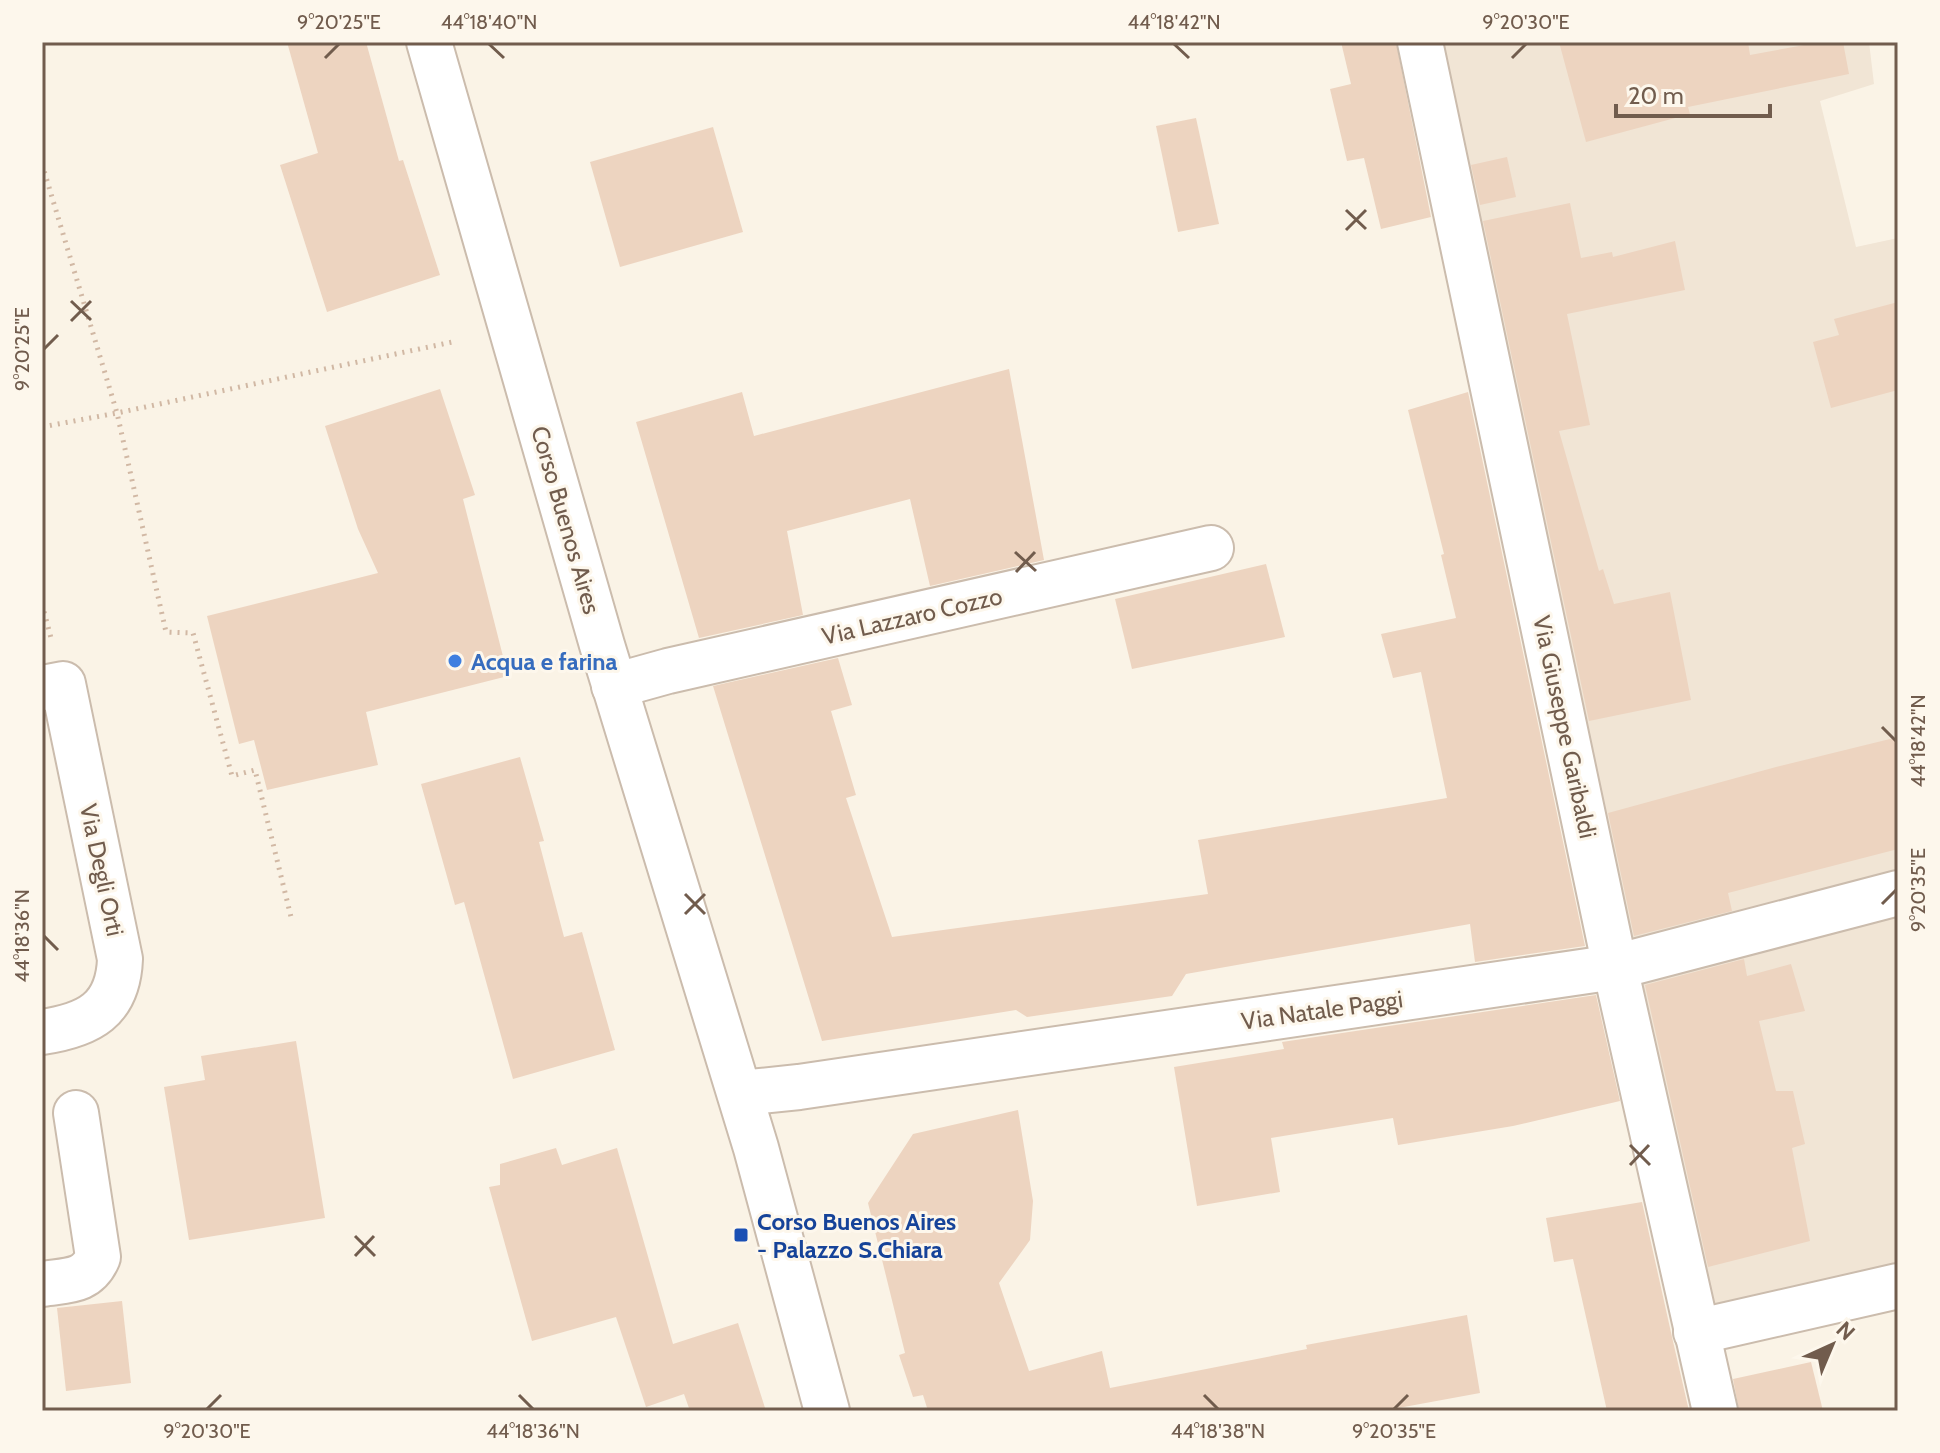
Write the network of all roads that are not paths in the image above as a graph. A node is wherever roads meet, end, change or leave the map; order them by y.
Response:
1 (429, 42) edge
2 (1420, 42) edge
3 (1211, 548) dead end
4 (614, 686) junction
5 (42, 688) edge
6 (1898, 893) edge
7 (1615, 967) junction
8 (42, 1032) edge
9 (740, 1093) junction
10 (76, 1113) dead end
11 (42, 1284) edge
12 (1898, 1286) edge
13 (1696, 1332) junction
14 (827, 1411) edge
15 (1715, 1411) edge

1 - 4 street, Corso Buenos Aires
2 - 7 street, Via Giuseppe Garibaldi
3 - 4 street, Via Lazzaro Cozzo
4 - 9 street, Corso Buenos Aires
5 - 8 street, Via Degli Orti
6 - 7 street, Via Natale Paggi
7 - 9 street, Via Natale Paggi
7 - 13 street, Via Giuseppe Garibaldi
9 - 14 street, Corso Buenos Aires
10 - 11 street
12 - 13 street
13 - 15 street, Via Giuseppe Garibaldi

